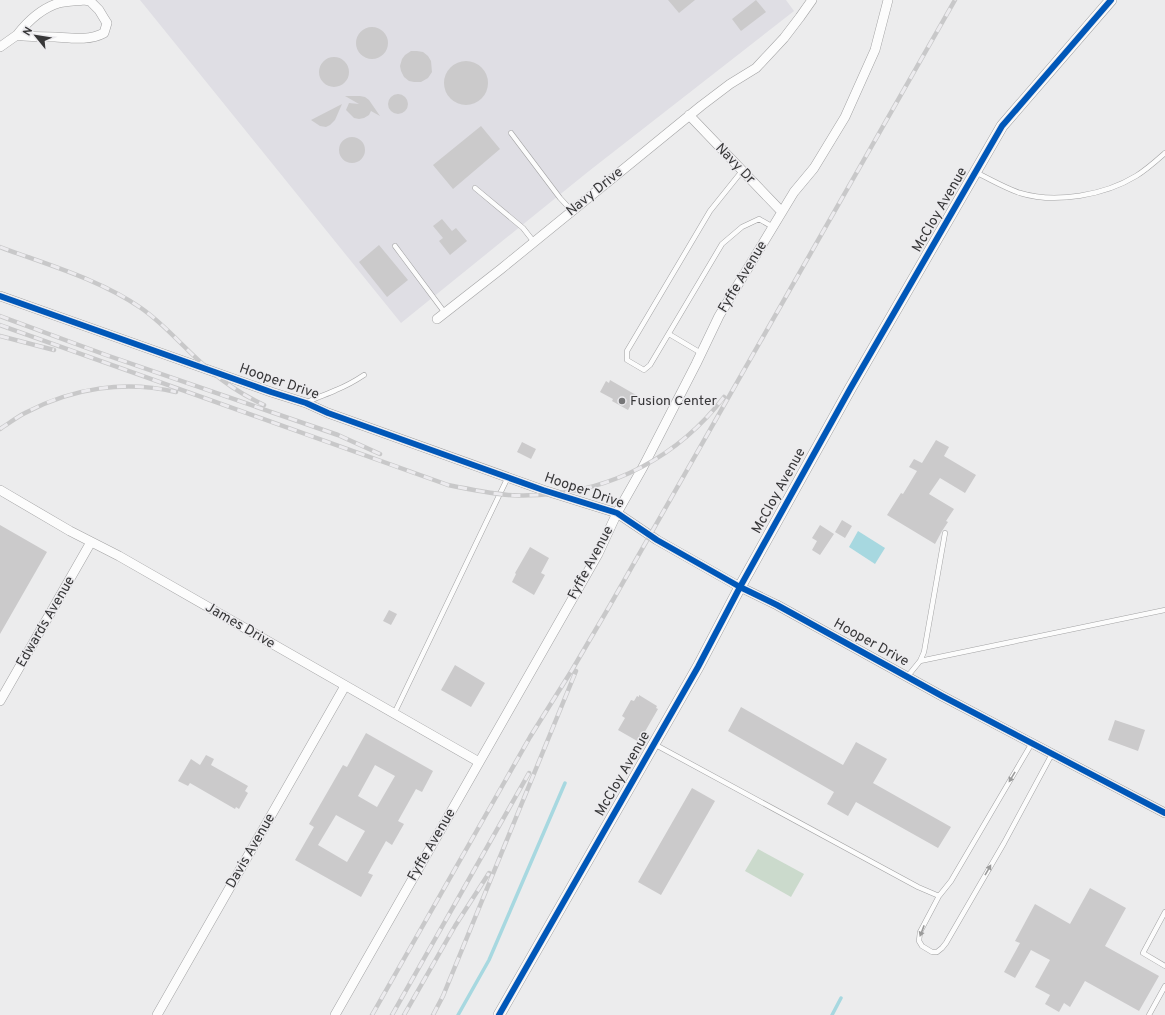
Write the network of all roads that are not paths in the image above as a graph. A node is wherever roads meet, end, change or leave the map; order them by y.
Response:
1 (812, 0) edge
2 (888, 0) edge
3 (1112, 0) edge
4 (17, 35) junction
5 (0, 47) edge
6 (689, 115) junction
7 (511, 133) dead end
8 (1165, 153) edge
9 (742, 171) junction
10 (975, 172) junction
11 (475, 188) dead end
12 (572, 211) junction
13 (782, 212) junction
14 (773, 227) junction
15 (534, 242) junction
16 (395, 246) dead end
17 (0, 296) edge
18 (441, 316) joint
19 (669, 334) junction
20 (701, 353) junction
21 (364, 375) dead end
22 (306, 403) junction
23 (508, 477) junction
24 (0, 490) edge
25 (618, 513) junction
26 (945, 532) dead end
27 (91, 542) junction
28 (740, 587) junction
29 (1165, 610) edge
30 (920, 661) junction
31 (907, 676) junction
32 (345, 686) junction
33 (0, 701) edge
34 (394, 714) junction
35 (1032, 743) junction
36 (654, 744) junction
37 (1052, 754) junction
38 (479, 762) junction
39 (1165, 813) edge
40 (939, 896) junction
41 (1165, 912) edge
42 (1165, 966) edge
43 (1165, 986) edge
44 (158, 1015) edge
45 (335, 1015) edge
46 (499, 1015) edge
47 (1148, 1015) edge

1 - 6 street, Navy Drive
2 - 13 street, Fyffe Avenue
3 - 10 street, McCloy Avenue
4 - 4 street
4 - 5 street
6 - 9 street, Navy Dr
6 - 12 street, Navy Drive
7 - 12 lane
8 - 10 lane
9 - 13 street, Navy Dr
9 - 19 lane
10 - 28 street, McCloy Avenue
11 - 15 lane
12 - 15 street, Navy Drive
13 - 14 street, Fyffe Avenue
14 - 19 lane
14 - 20 street, Fyffe Avenue
15 - 18 street, Navy Drive
16 - 18 lane
17 - 22 street, Hooper Drive
19 - 20 lane
20 - 25 street, Fyffe Avenue
21 - 22 lane
22 - 23 street, Hooper Drive
23 - 25 street, Hooper Drive
23 - 34 lane
24 - 27 street, James Drive
25 - 28 street, Hooper Drive
25 - 38 street, Fyffe Avenue
26 - 30 lane
27 - 32 street, James Drive
27 - 33 street, Edwards Avenue
28 - 31 street, Hooper Drive
28 - 36 street, McCloy Avenue
29 - 30 lane
30 - 31 lane
31 - 35 street, Hooper Drive
32 - 34 street, James Drive
32 - 44 street, Davis Avenue
34 - 38 street, James Drive
35 - 37 street, Hooper Drive
35 -> 40 lane
36 - 40 lane
36 - 46 street, McCloy Avenue
37 - 39 street, Hooper Drive
40 -> 37 lane
38 - 45 street, Fyffe Avenue
41 - 42 lane
43 - 47 lane

